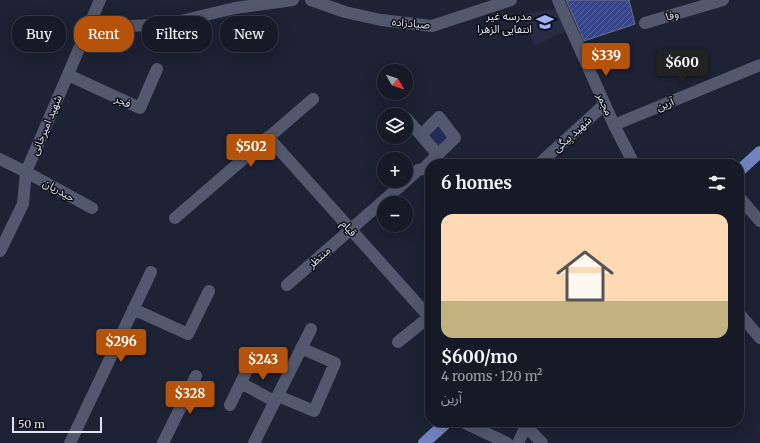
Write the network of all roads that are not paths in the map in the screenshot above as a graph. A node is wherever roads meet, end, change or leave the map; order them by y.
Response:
1 (100, 0) edge
2 (293, 0) edge
3 (311, 0) edge
4 (511, 0) edge
5 (558, 0) edge
6 (723, 0) edge
7 (93, 16) edge
8 (644, 23) dead end
9 (134, 26) edge
10 (78, 52) edge
11 (760, 66) edge
12 (157, 69) dead end
13 (68, 75) junction
14 (313, 99) dead end
15 (605, 104) junction
16 (614, 125) junction
17 (413, 126) edge
18 (421, 135) junction
19 (268, 137) junction
20 (760, 152) edge
21 (438, 155) junction
22 (0, 159) edge
23 (435, 159) edge
24 (544, 159) edge
25 (631, 159) edge
26 (744, 166) edge
27 (425, 169) edge
28 (26, 172) junction
29 (413, 175) edge
30 (398, 188) edge
31 (744, 203) edge
32 (92, 208) dead end
33 (175, 218) dead end
34 (760, 221) edge
35 (351, 229) junction
36 (0, 250) edge
37 (151, 272) dead end
38 (287, 285) dead end
39 (209, 291) dead end
40 (134, 309) junction
41 (425, 312) edge
42 (744, 319) edge
43 (425, 322) edge
44 (311, 329) dead end
45 (760, 338) edge
46 (398, 342) dead end
47 (301, 348) junction
48 (246, 372) dead end
49 (196, 376) dead end
50 (241, 382) junction
51 (276, 398) junction
52 (230, 405) dead end
53 (442, 427) edge
54 (474, 427) edge
55 (523, 427) edge
56 (527, 427) edge
57 (255, 442) edge
58 (70, 443) edge
59 (163, 443) edge
60 (424, 443) edge
61 (507, 443) edge
62 (518, 443) edge
63 (542, 443) edge

1 - 7 street, شهید امیرخانی
2 - 9 street
3 - 4 street, صیادزاده
5 - 15 street, مجمر
6 - 8 street, وفا
10 - 13 street, شهید امیرخانی
11 - 16 street, آرین
12 - 13 street, فجر
13 - 28 street, شهید امیرخانی
14 - 19 street
15 - 16 street, مجمر
15 - 24 street, شهید بِیگی
16 - 25 street, مجمر
17 - 18 street
18 - 21 street
18 - 21 street, منتظر
19 - 33 street
19 - 35 street, قیام
20 - 26 main road
21 - 23 street, منتظر
22 - 28 street, حیدریان
27 - 29 street, منتظر
28 - 32 street, حیدریان
28 - 36 street, شهید امیرخانی
30 - 35 street, منتظر
31 - 34 street
35 - 38 street, منتظر
35 - 41 street, قیام
37 - 40 street
39 - 40 street
40 - 58 street
42 - 45 street
43 - 46 street
44 - 47 street
47 - 51 street
47 - 51 street
48 - 50 street
49 - 59 street
50 - 51 street
50 - 52 street
51 - 57 street
53 - 60 main road
54 - 61 street
55 - 62 street
56 - 63 street

